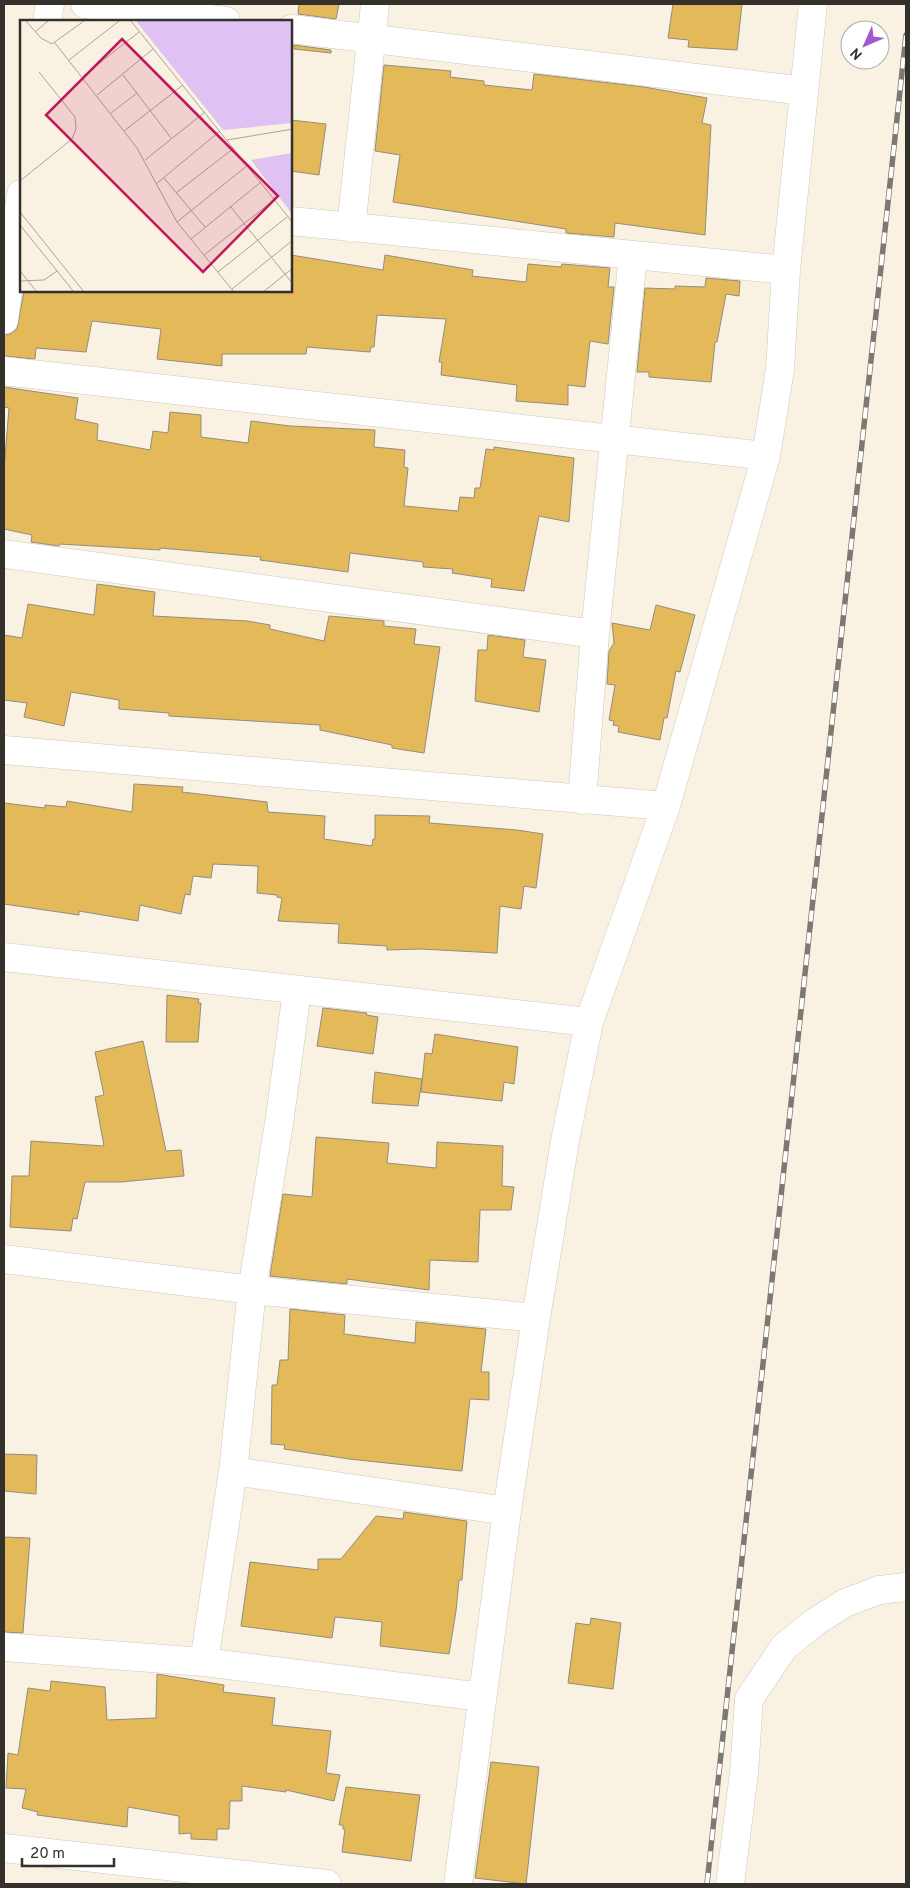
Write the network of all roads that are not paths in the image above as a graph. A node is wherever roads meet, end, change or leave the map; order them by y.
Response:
1 (50, 4) edge
2 (85, 4) edge
3 (375, 4) edge
4 (813, 4) edge
5 (47, 20) edge
6 (218, 20) edge
7 (292, 29) edge
8 (371, 39) junction
9 (804, 91) junction
10 (20, 201) edge
11 (292, 221) edge
12 (351, 228) junction
13 (632, 255) junction
14 (786, 270) junction
15 (4, 320) edge
16 (4, 371) edge
17 (615, 439) junction
18 (766, 456) junction
19 (4, 554) edge
20 (595, 634) junction
21 (4, 750) edge
22 (582, 800) junction
23 (666, 806) junction
24 (4, 957) edge
25 (297, 991) junction
26 (589, 1022) junction
27 (4, 1260) edge
28 (252, 1290) junction
29 (536, 1318) junction
30 (233, 1471) junction
31 (507, 1511) junction
32 (906, 1586) edge
33 (4, 1647) edge
34 (204, 1662) junction
35 (482, 1697) junction
36 (4, 1848) edge
37 (327, 1884) edge
38 (458, 1884) edge
39 (730, 1884) edge

1 - 5 street
2 - 6 street
3 - 8 street
4 - 9 street
7 - 8 street
8 - 9 street
8 - 12 street
9 - 14 street
10 - 15 street
11 - 12 street
12 - 13 street
13 - 14 street
13 - 17 street
14 - 18 street
16 - 17 street
17 - 18 street
17 - 20 street
18 - 23 street
19 - 20 street
20 - 22 street
21 - 22 street
22 - 23 street
23 - 26 street
24 - 25 street
25 - 26 street
25 - 28 street
26 - 29 street
27 - 28 street
28 - 29 street
28 - 30 street
29 - 31 street
30 - 31 street
30 - 34 street
31 - 35 street
32 - 39 street
33 - 34 street
34 - 35 street
35 - 38 street
36 - 37 street

